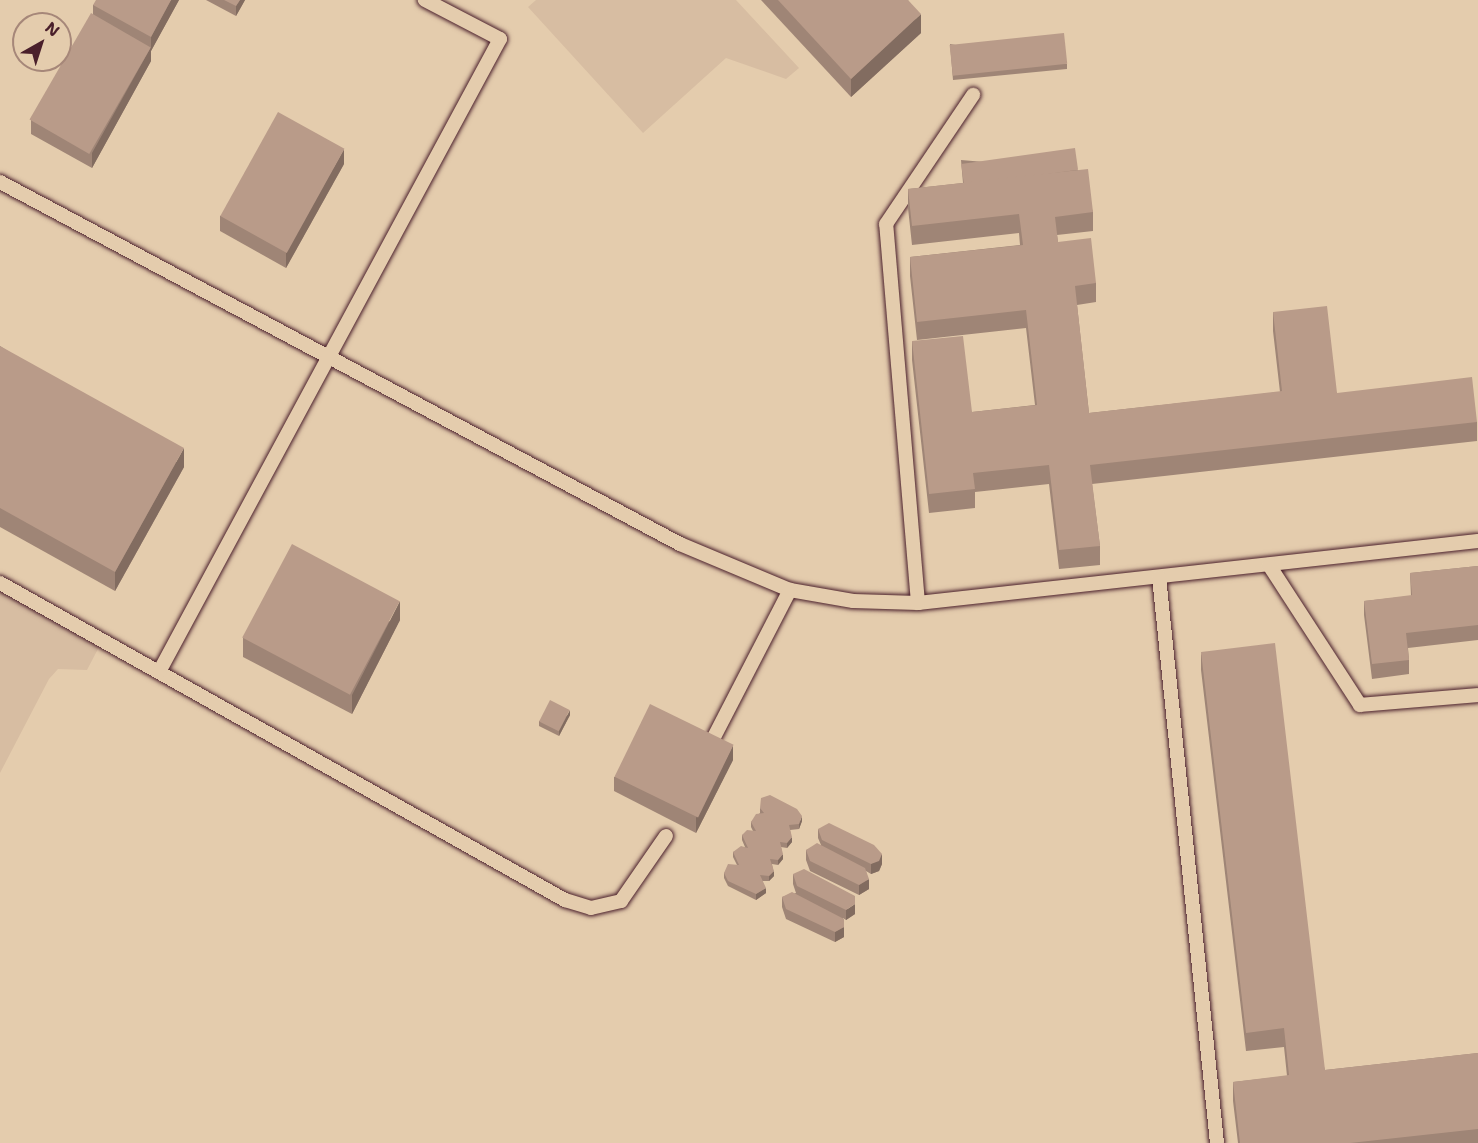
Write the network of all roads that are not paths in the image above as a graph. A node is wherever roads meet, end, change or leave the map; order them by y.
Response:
1 (425, 0) edge
2 (974, 95) dead end
3 (0, 182) edge
4 (332, 357) junction
5 (1478, 541) edge
6 (1269, 565) junction
7 (1159, 577) junction
8 (0, 583) edge
9 (790, 590) junction
10 (918, 603) junction
11 (159, 672) junction
12 (1478, 696) edge
13 (713, 739) edge
14 (666, 836) dead end
15 (1217, 1143) edge

1 - 4 lane
2 - 10 lane
3 - 4 lane
4 - 9 lane
4 - 11 lane
5 - 6 lane
6 - 7 lane
6 - 12 lane
7 - 10 lane
7 - 15 lane
8 - 11 lane
9 - 10 lane
9 - 13 lane
11 - 14 lane

